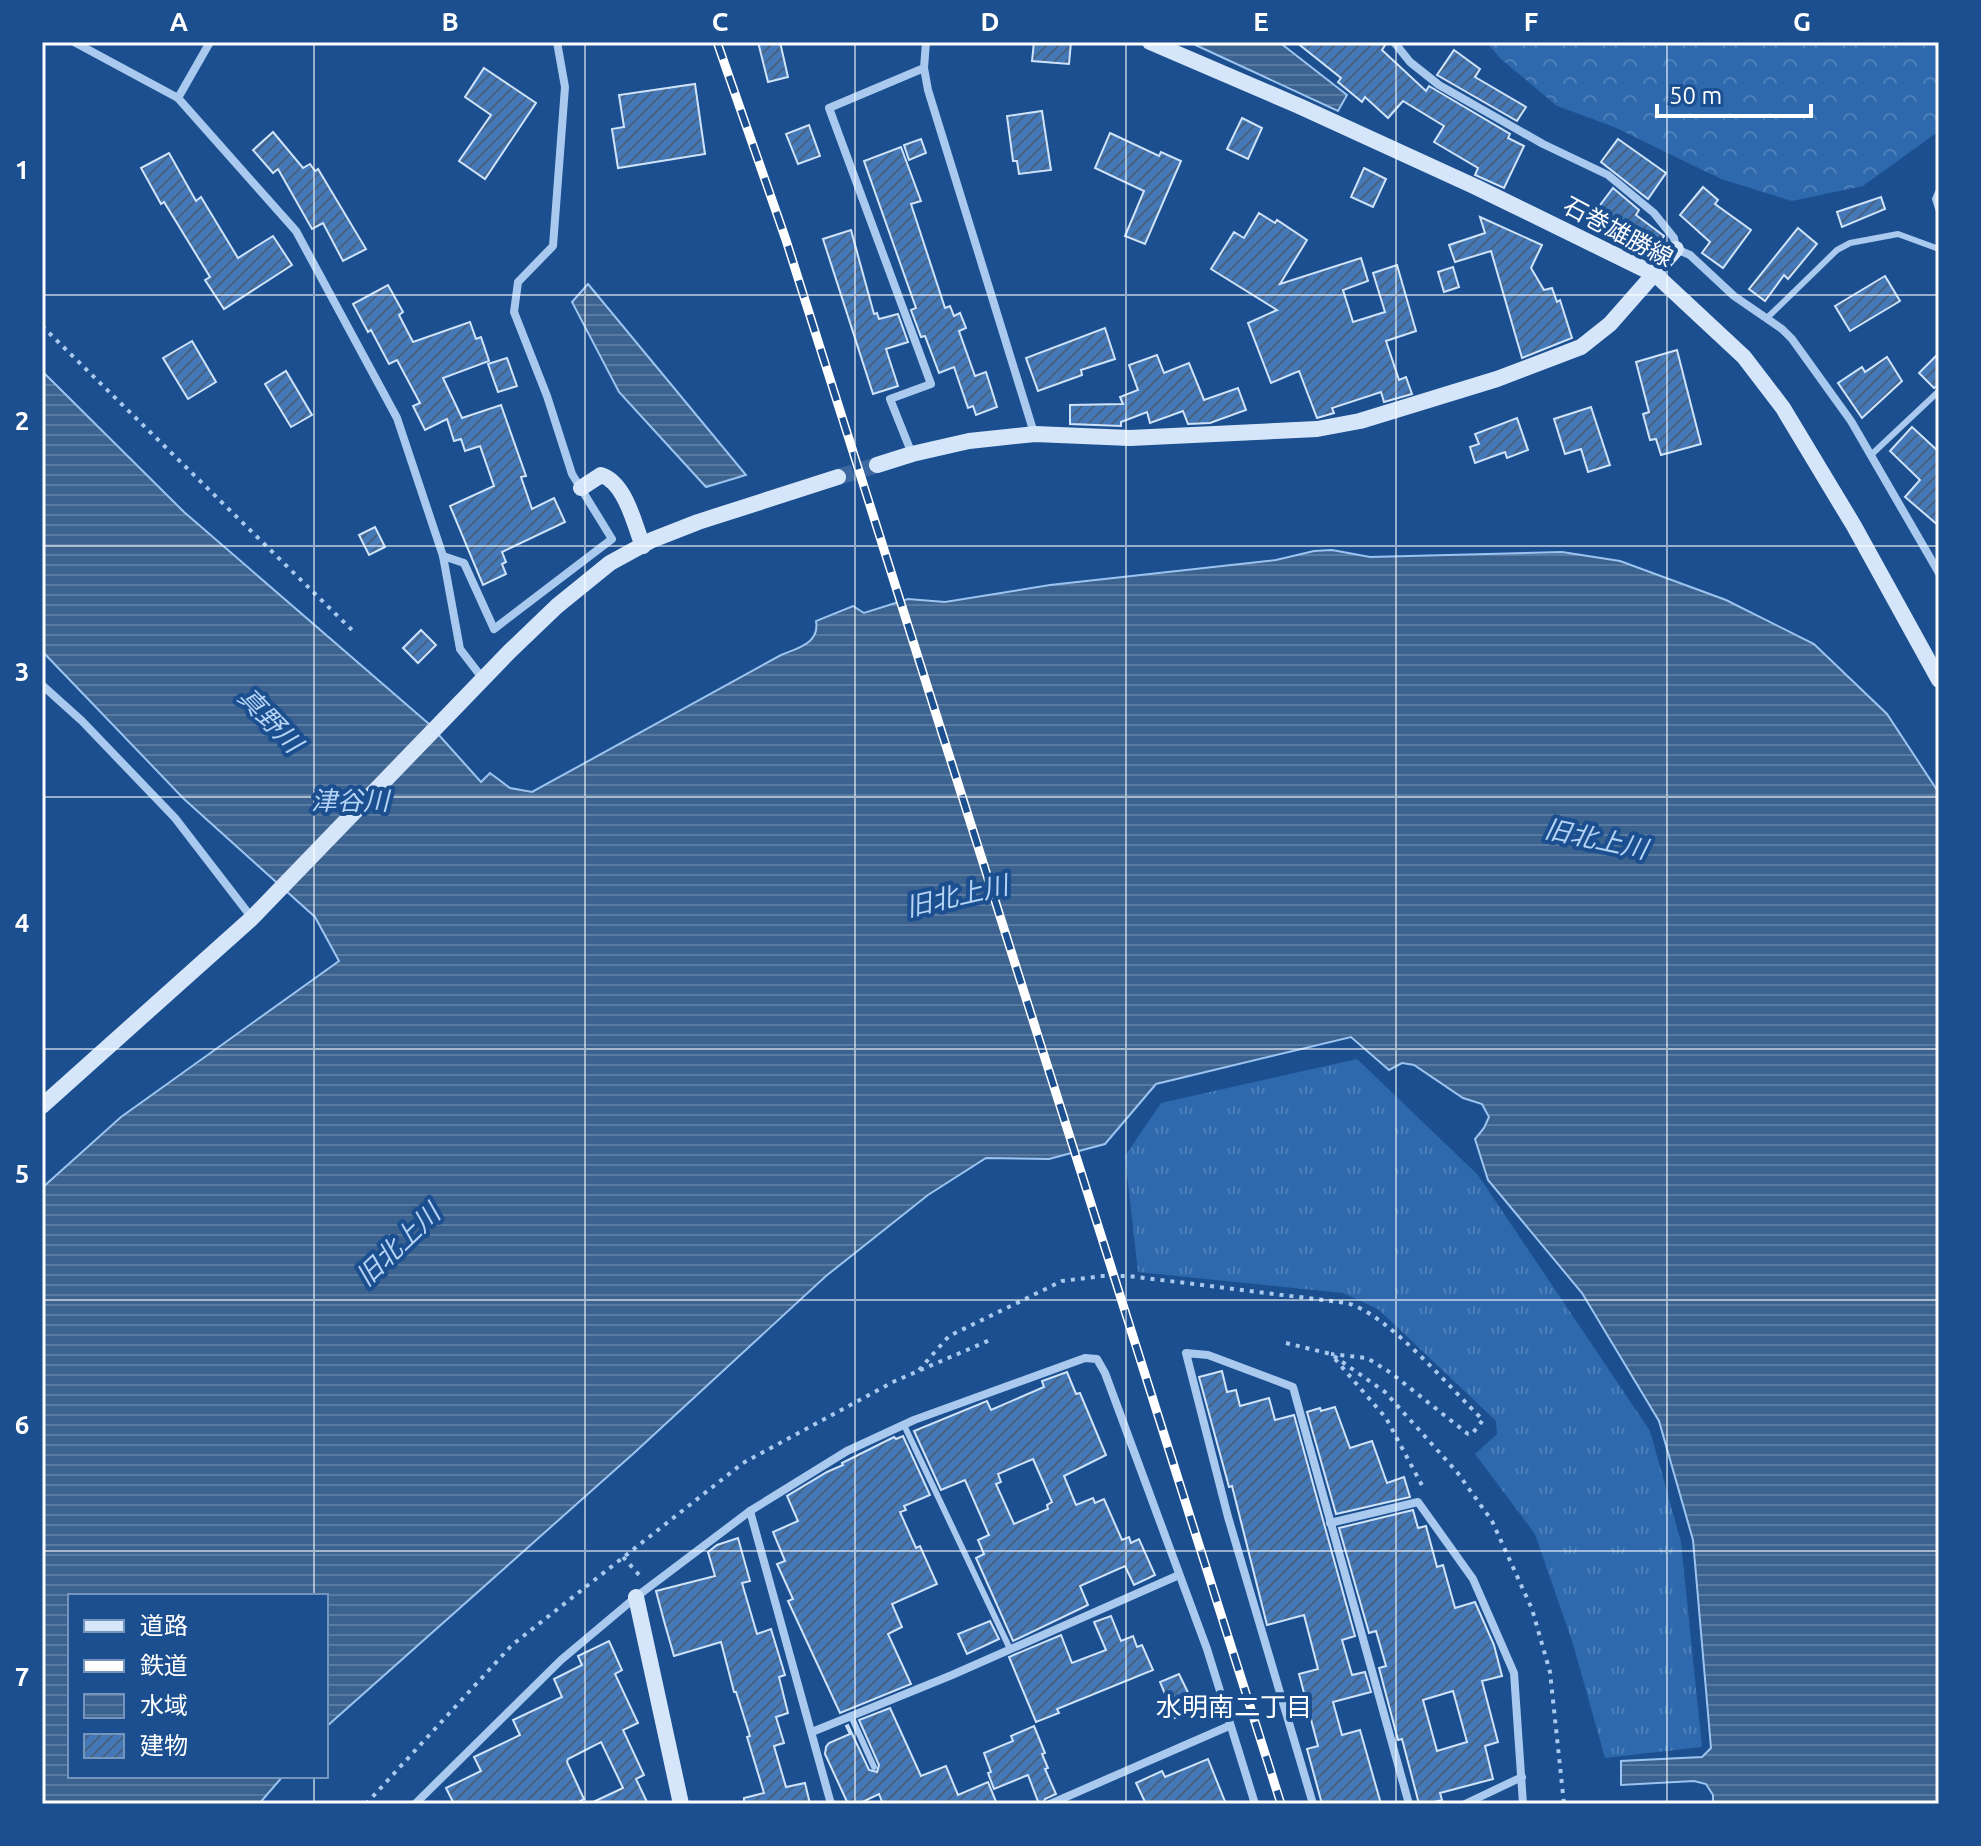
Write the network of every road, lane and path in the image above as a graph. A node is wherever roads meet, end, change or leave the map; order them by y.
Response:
1 (74, 42) edge
2 (210, 42) edge
3 (557, 42) edge
4 (926, 42) edge
5 (1150, 42) edge
6 (1394, 42) edge
7 (924, 68) junction
8 (178, 98) junction
9 (1939, 190) edge
10 (1939, 211) edge
11 (1676, 249) junction
12 (1939, 249) edge
13 (1656, 275) junction
14 (1767, 318) junction
15 (42, 326) edge
16 (1939, 391) edge
17 (1035, 434) junction
18 (912, 454) junction
19 (1871, 455) junction
20 (877, 465) tunnel mouth
21 (838, 477) tunnel mouth
22 (581, 488) junction
23 (643, 546) junction
24 (443, 556) junction
25 (1939, 573) edge
26 (352, 630) dead end
27 (483, 679) junction
28 (1939, 680) edge
29 (42, 685) edge
30 (252, 918) junction
31 (42, 1106) edge
32 (990, 1340) dead end
33 (1286, 1343) dead end
34 (1331, 1354) junction
35 (919, 1370) junction
36 (904, 1425) junction
37 (1418, 1502) junction
38 (750, 1511) junction
39 (1330, 1523) junction
40 (623, 1557) junction
41 (1179, 1575) junction
42 (643, 1592) junction
43 (1010, 1649) junction
44 (851, 1716) junction
45 (1229, 1726) junction
46 (812, 1732) junction
47 (874, 1767) dead end
48 (1522, 1777) junction
49 (366, 1804) edge
50 (415, 1804) edge
51 (681, 1804) edge
52 (831, 1804) edge
53 (1050, 1804) edge
54 (1255, 1804) edge
55 (1313, 1804) edge
56 (1409, 1804) edge
57 (1465, 1804) edge
58 (1523, 1804) edge
59 (1564, 1804) edge

1 - 8 street
2 - 8 street
3 - 22 street
4 - 7 street
5 - 13 street, 石巻雄勝線
6 - 11 street
7 - 17 street
7 - 18 street
8 - 24 street
9 - 10 lane
11 - 13 street
11 - 14 street
12 - 14 lane
13 - 17 street
13 - 28 street, 石巻雄勝線
14 - 19 street
15 - 26 path
16 - 19 lane
17 - 18 street
18 - 20 street
19 - 25 street
21 - 23 street
22 - 23 street
22 - 24 street
23 - 27 street
24 - 27 street
27 - 30 street
29 - 30 street
30 - 31 street
32 - 35 path
33 - 34 path
34 - 35 path
34 - 37 path
34 - 59 path
35 - 40 path
36 - 38 street
36 - 41 street
36 - 43 lane
37 - 39 street
37 - 48 street
38 - 42 street
38 - 46 street
39 - 55 street
39 - 56 street
40 - 42 path
40 - 49 path
41 - 43 street
41 - 45 street
42 - 50 street
42 - 51 street
43 - 44 street
44 - 46 street
44 - 47 lane
45 - 53 street
45 - 54 street
46 - 52 street
48 - 57 street
48 - 58 street

